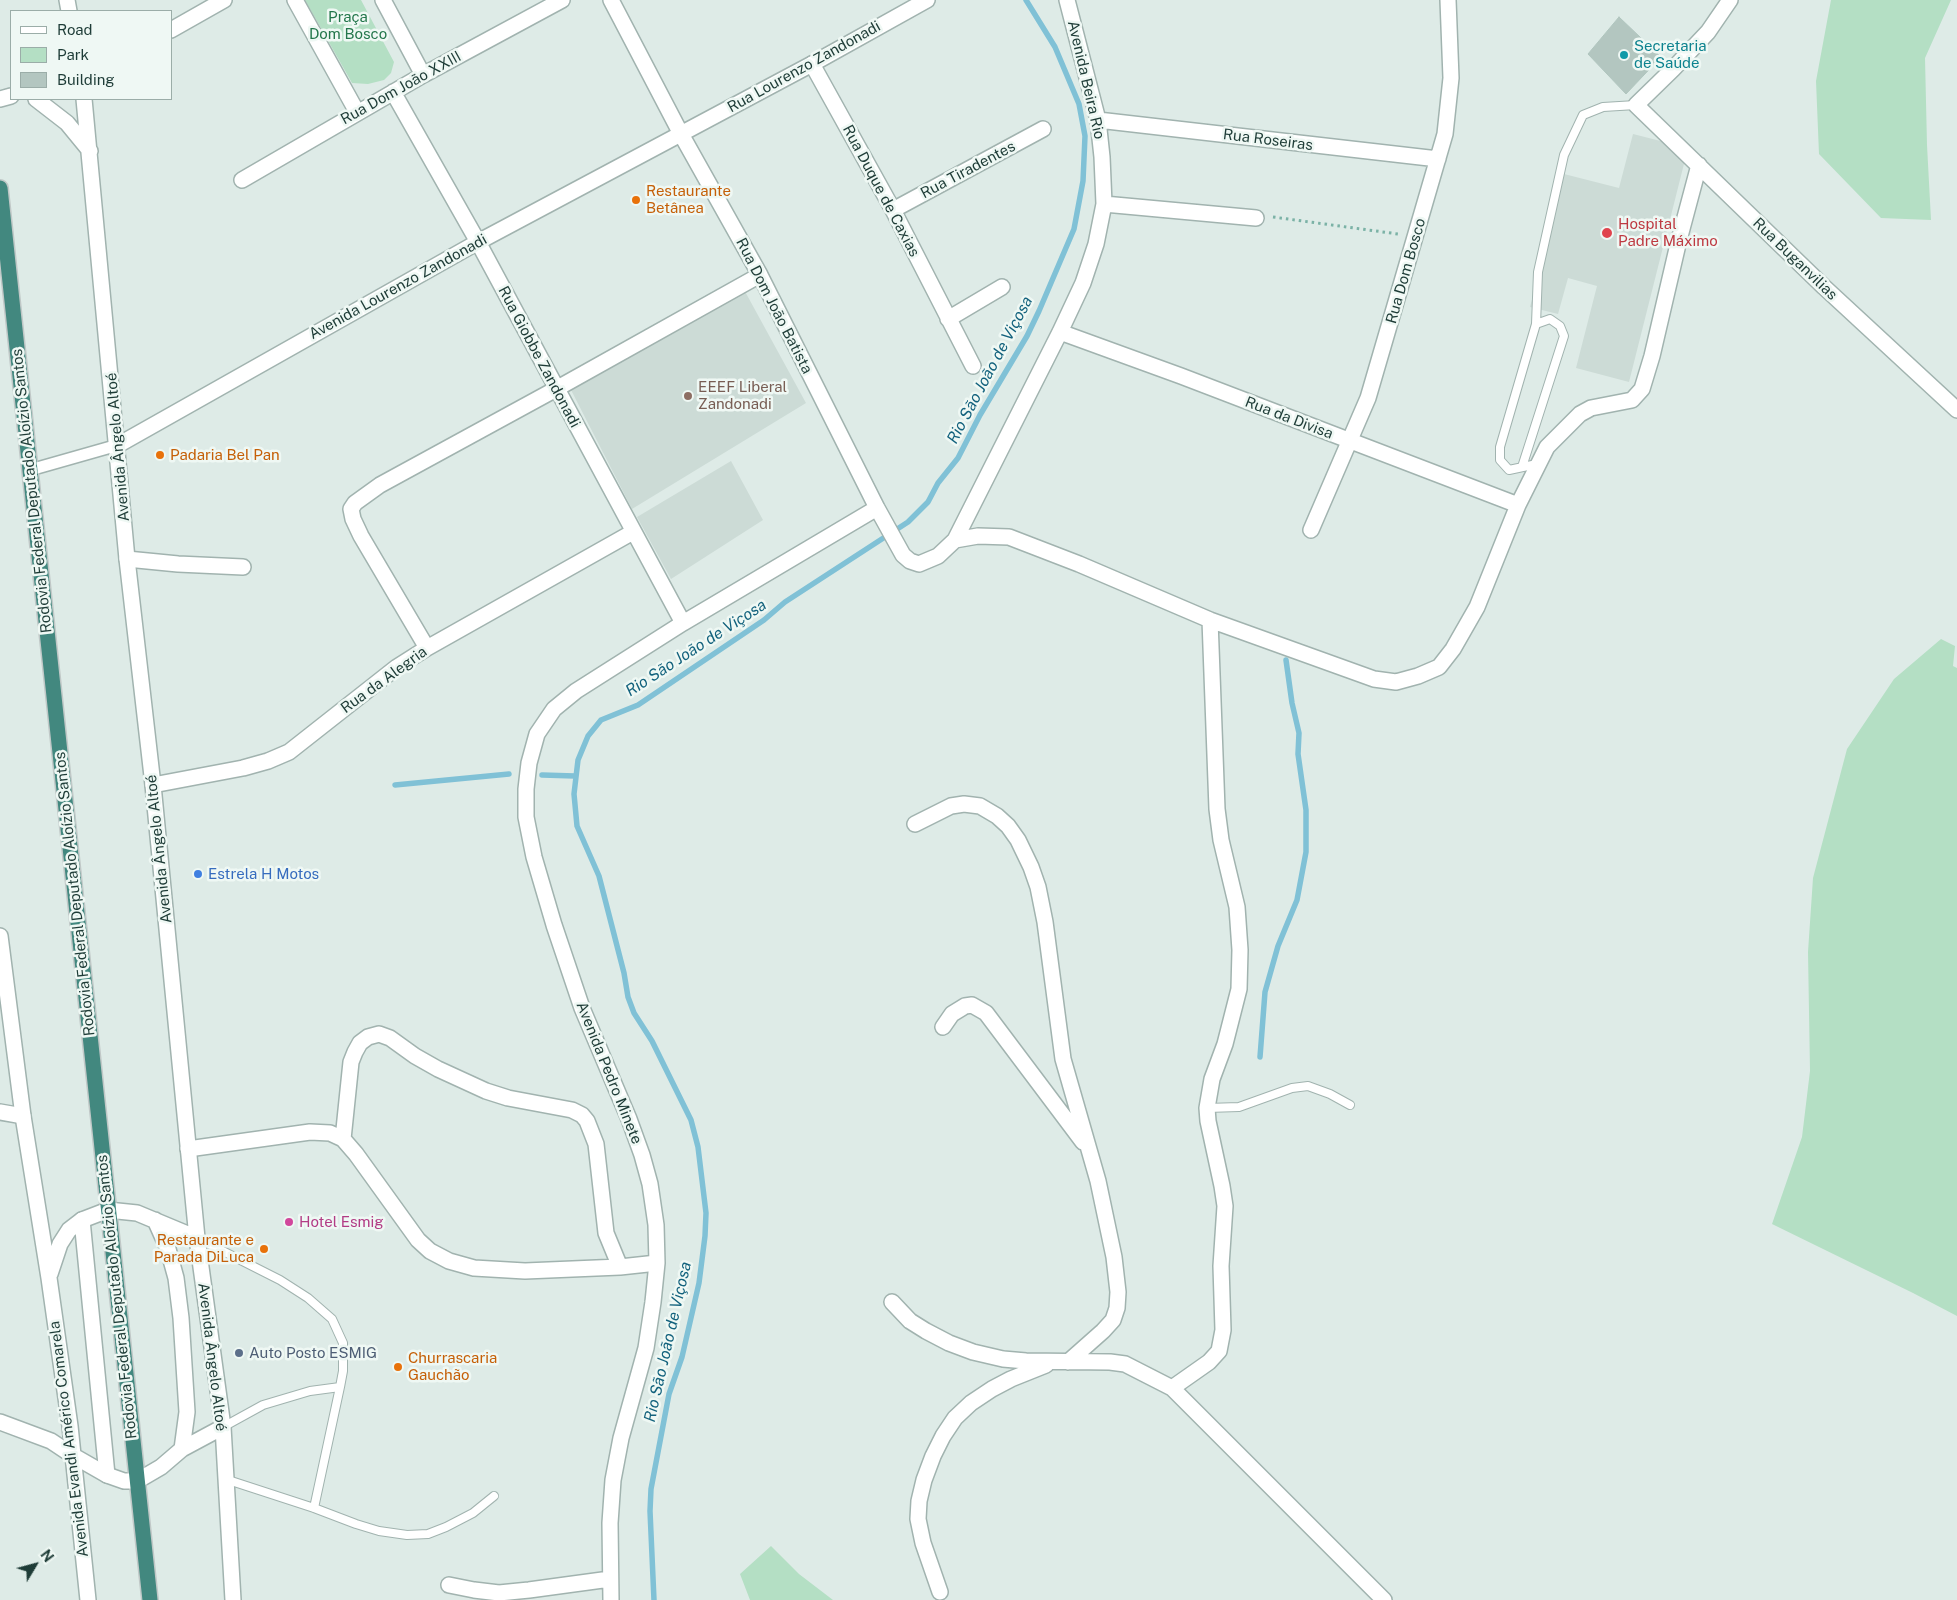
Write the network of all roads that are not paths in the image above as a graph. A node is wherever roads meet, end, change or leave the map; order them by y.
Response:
1 (224, 0) edge
2 (295, 0) edge
3 (383, 0) edge
4 (562, 0) edge
5 (611, 0) edge
6 (927, 0) edge
7 (1067, 0) edge
8 (1448, 0) edge
9 (1730, 0) edge
10 (172, 29) edge
11 (812, 64) junction
12 (422, 75) junction
13 (393, 92) junction
14 (37, 100) edge
15 (84, 100) edge
16 (1636, 105) junction
17 (357, 112) junction
18 (1098, 120) junction
19 (1043, 129) dead end
20 (681, 134) junction
21 (90, 151) junction
22 (1438, 160) junction
23 (1699, 165) junction
24 (242, 180) dead end
25 (0, 188) edge
26 (1104, 204) junction
27 (893, 210) junction
28 (1256, 218) dead end
29 (478, 242) junction
30 (760, 275) junction
31 (1002, 287) dead end
32 (948, 319) junction
33 (1536, 324) junction
34 (1060, 332) junction
35 (973, 366) dead end
36 (556, 390) junction
37 (1957, 410) edge
38 (1351, 442) junction
39 (118, 444) junction
40 (1529, 466) junction
41 (30, 470) junction
42 (1518, 505) junction
43 (877, 508) junction
44 (1310, 530) dead end
45 (633, 532) junction
46 (955, 540) junction
47 (127, 559) junction
48 (242, 567) dead end
49 (1210, 620) junction
50 (683, 623) junction
51 (427, 648) junction
52 (153, 785) junction
53 (915, 824) dead end
54 (0, 936) edge
55 (943, 1027) dead end
56 (1350, 1105) dead end
57 (1207, 1108) junction
58 (0, 1112) edge
59 (22, 1116) junction
60 (343, 1139) junction
61 (188, 1149) junction
62 (1091, 1154) junction
63 (108, 1210) junction
64 (82, 1220) junction
65 (155, 1220) junction
66 (197, 1238) junction
67 (657, 1263) junction
68 (620, 1267) junction
69 (49, 1278) junction
70 (892, 1302) dead end
71 (1061, 1362) junction
72 (340, 1388) junction
73 (1172, 1388) junction
74 (0, 1422) edge
75 (223, 1427) junction
76 (182, 1449) junction
77 (72, 1455) junction
78 (107, 1475) junction
79 (225, 1479) junction
80 (137, 1481) junction
81 (494, 1496) dead end
82 (314, 1508) junction
83 (610, 1579) junction
84 (449, 1585) dead end
85 (940, 1592) dead end
86 (88, 1600) edge
87 (150, 1600) edge
88 (233, 1600) edge
89 (611, 1600) edge
90 (1384, 1600) edge

1 - 10 street
2 - 17 street
3 - 12 street
4 - 12 street, Rua Dom João XXIII
5 - 20 street, Rua Dom João Batista
6 - 11 street, Rua Lourenzo Zandonadi
7 - 18 street, Avenida Beira Rio
8 - 22 street, Rua Dom Bosco
9 - 16 street
11 - 20 street, Rua Lourenzo Zandonadi
11 - 27 street, Rua Duque de Caxias
12 - 13 street, Rua Dom João XXIII
13 - 17 street, Rua Dom João XXIII
13 - 29 street, Rua Giobbe Zandonadi
14 - 21 street
15 - 21 street, Avenida Ângelo Altoé
16 - 23 street, Rua Buganvilias
16 - 33 lane
17 - 24 street, Rua Dom João XXIII
18 - 22 street, Rua Roseiras
18 - 26 street, Avenida Beira Rio
19 - 27 street, Rua Tiradentes
20 - 29 street, Avenida Lourenzo Zandonadi
20 - 30 street, Rua Dom João Batista
21 - 39 street, Avenida Ângelo Altoé
22 - 38 street, Rua Dom Bosco
23 - 37 street, Rua Buganvilias
23 - 40 street
25 - 41 highway, Rodovia Federal Deputado Aloízio Santos
26 - 28 street
26 - 34 street, Avenida Beira Rio
27 - 32 street, Rua Duque de Caxias
29 - 36 street, Rua Giobbe Zandonadi
29 - 39 street, Avenida Lourenzo Zandonadi
30 - 36 street
30 - 43 street, Rua Dom João Batista
31 - 32 street
32 - 35 street, Rua Duque de Caxias
33 - 40 lane
33 - 40 lane
34 - 38 street, Rua da Divisa
34 - 46 street, Avenida Beira Rio
36 - 45 street, Rua Giobbe Zandonadi
36 - 51 street
38 - 42 street, Rua da Divisa
38 - 44 street, Rua Dom Bosco
39 - 41 street
39 - 47 street, Avenida Ângelo Altoé
40 - 42 street
41 - 63 highway, Rodovia Federal Deputado Aloízio Santos
42 - 49 street
43 - 46 street, Rua Dom João Batista
43 - 50 street, Avenida Pedro Minete
45 - 50 street, Rua Giobbe Zandonadi
45 - 51 street, Rua da Alegria
46 - 49 street
47 - 48 street
47 - 52 street, Avenida Ângelo Altoé
49 - 57 street
50 - 67 street, Avenida Pedro Minete
51 - 52 street, Rua da Alegria
52 - 61 street, Avenida Ângelo Altoé
53 - 62 street
54 - 59 street, Avenida Evandi Américo Comarela
55 - 62 street
56 - 57 lane
57 - 73 street
58 - 59 street
59 - 69 street, Avenida Evandi Américo Comarela
60 - 61 street
60 - 68 street
60 - 68 street
61 - 66 street, Avenida Ângelo Altoé
62 - 71 street
63 - 64 street
63 - 65 street
63 - 80 highway, Rodovia Federal Deputado Aloízio Santos
64 - 69 street
64 - 78 street
65 - 66 street
65 - 76 street
66 - 72 lane
66 - 75 street, Avenida Ângelo Altoé
67 - 68 street
67 - 83 street, Avenida Pedro Minete
69 - 77 street, Avenida Evandi Américo Comarela
70 - 71 street
71 - 73 street
71 - 85 street
72 - 75 lane
72 - 82 lane
73 - 90 street
74 - 77 street
75 - 76 street
75 - 79 street, Avenida Ângelo Altoé
76 - 80 street
77 - 78 street
77 - 86 street, Avenida Evandi Américo Comarela
78 - 80 street
79 - 82 lane
79 - 88 street, Avenida Ângelo Altoé
80 - 87 highway, Rodovia Federal Deputado Aloízio Santos
81 - 82 lane
83 - 84 street
83 - 89 street, Avenida Pedro Minete

